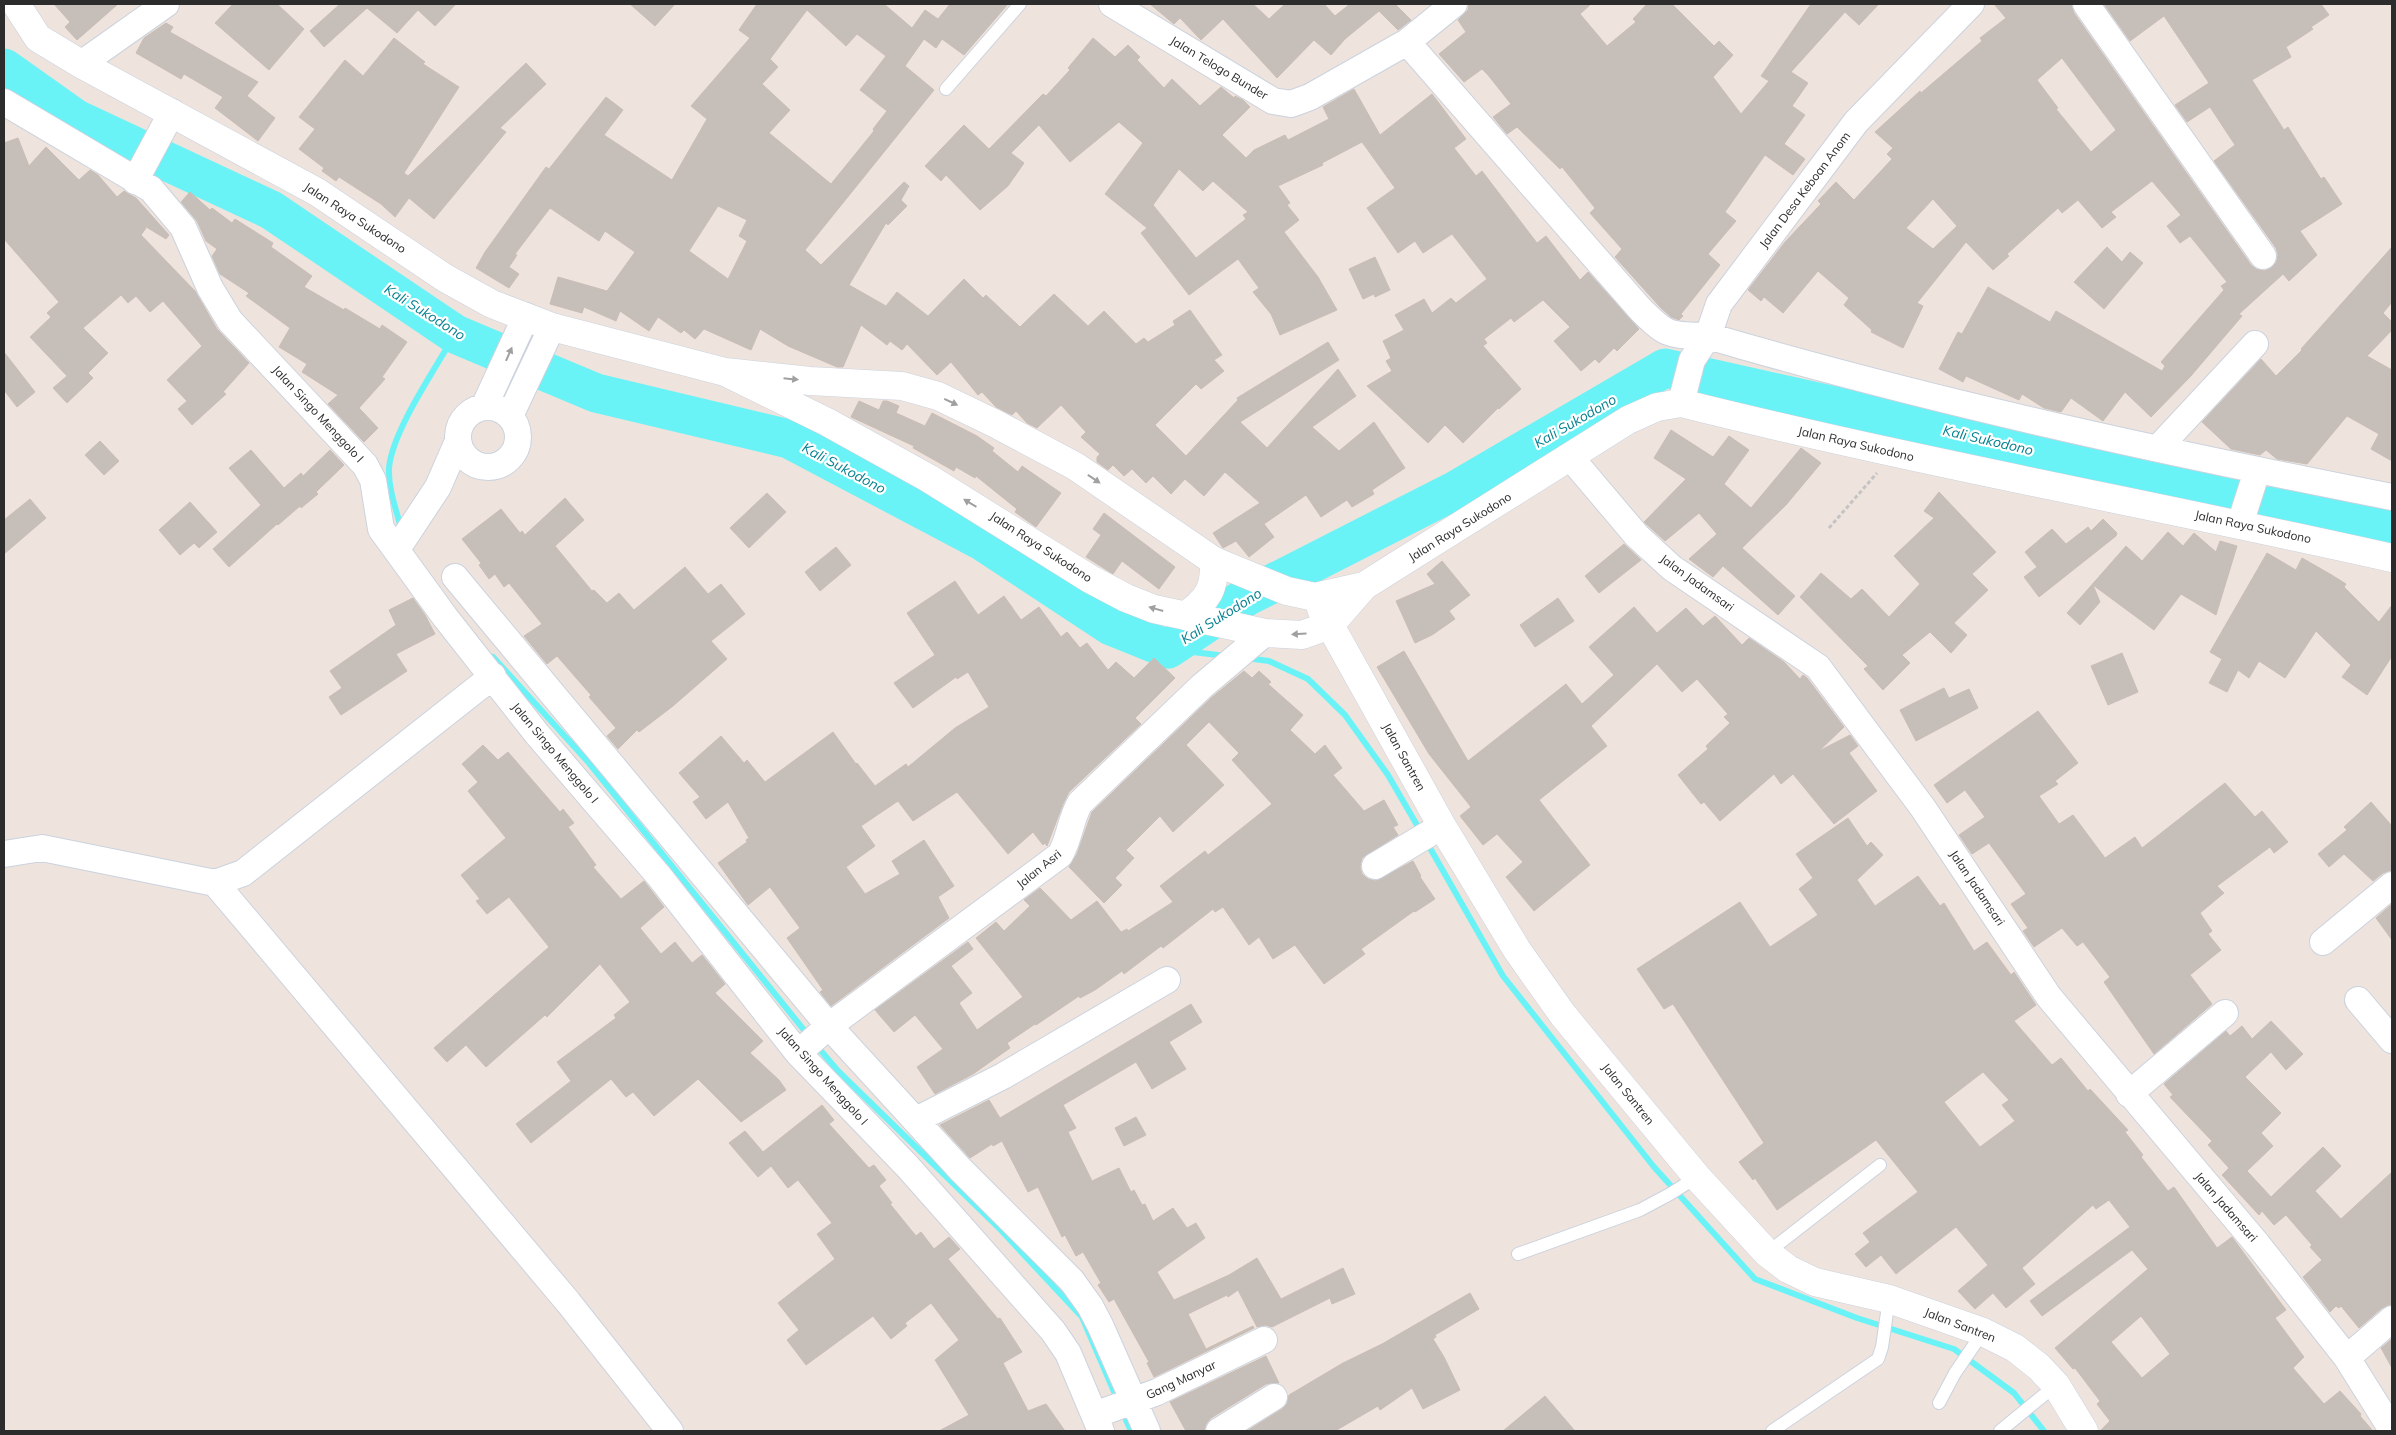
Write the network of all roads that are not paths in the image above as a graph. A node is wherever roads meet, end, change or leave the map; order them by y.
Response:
1 (16, 4) edge
2 (166, 4) edge
3 (1020, 4) edge
4 (1112, 4) edge
5 (1454, 4) edge
6 (1971, 4) edge
7 (2086, 4) edge
8 (1407, 42) junction
9 (81, 64) junction
10 (946, 89) dead end
11 (4, 102) edge
12 (169, 116) junction
13 (140, 172) junction
14 (2263, 256) dead end
15 (523, 322) junction
16 (550, 333) junction
17 (1708, 336) junction
18 (2255, 344) dead end
19 (725, 372) junction
20 (847, 383) junction
21 (1683, 397) junction
22 (484, 407) junction
23 (510, 416) junction
24 (826, 422) junction
25 (458, 441) junction
26 (2158, 448) junction
27 (1570, 458) junction
28 (482, 466) junction
29 (438, 487) junction
30 (2248, 495) junction
31 (2392, 498) edge
32 (398, 547) junction
33 (2392, 558) edge
34 (1220, 563) junction
35 (1364, 586) junction
36 (1315, 596) junction
37 (456, 600) junction
38 (1194, 618) junction
39 (1330, 625) junction
40 (1247, 643) junction
41 (493, 676) junction
42 (1430, 834) junction
43 (4, 854) edge
44 (1375, 866) dead end
45 (215, 883) junction
46 (2392, 885) edge
47 (2323, 942) dead end
48 (1167, 980) dead end
49 (2358, 1000) dead end
50 (2225, 1013) dead end
51 (826, 1028) junction
52 (2392, 1040) edge
53 (800, 1051) junction
54 (2129, 1094) junction
55 (916, 1120) junction
56 (1880, 1165) dead end
57 (1692, 1180) junction
58 (1766, 1253) junction
59 (1518, 1254) dead end
60 (1888, 1307) junction
61 (2392, 1319) edge
62 (1978, 1338) junction
63 (1264, 1340) dead end
64 (2347, 1358) junction
65 (2052, 1388) junction
66 (1274, 1397) dead end
67 (1130, 1402) junction
68 (1939, 1403) dead end
69 (1099, 1420) edge
70 (2392, 1430) edge
71 (670, 1431) edge
72 (1147, 1431) edge
73 (1219, 1431) edge
74 (1772, 1431) edge
75 (2000, 1431) edge
76 (2084, 1431) edge

1 - 9 main road, Jalan Raya Sukodono
2 - 9 street
3 - 10 lane
4 - 8 street, Jalan Telogo Bunder
5 - 8 street, Jalan Telogo Bunder
6 - 17 street, Jalan Desa Keboan Anom
7 - 14 street
8 - 17 street
9 - 12 main road, Jalan Raya Sukodono
11 - 13 street, Jalan Singo Menggolo I
12 - 13 street
12 - 15 main road, Jalan Raya Sukodono
13 - 32 street, Jalan Singo Menggolo I
15 - 16 main road, Jalan Raya Sukodono
22 -> 15 street
16 - 19 main road, Jalan Raya Sukodono
16 - 23 street
17 - 21 street, Jalan Desa Keboan Anom
17 - 26 street
18 - 26 street
19 -> 20 main road, Jalan Raya Sukodono
19 - 24 main road, Jalan Raya Sukodono
20 - 24 main road
20 -> 34 main road, Jalan Raya Sukodono
21 - 27 main road, Jalan Raya Sukodono
21 - 30 main road, Jalan Raya Sukodono
22 - 23 street
22 - 25 street
23 - 28 street
38 -> 24 main road, Jalan Raya Sukodono
25 - 28 street
25 - 29 street
26 - 30 street
27 - 35 main road, Jalan Raya Sukodono
27 - 54 street, Jalan Jadamsari
28 - 29 street
29 - 32 street
30 - 31 street
30 - 33 main road, Jalan Raya Sukodono
32 - 37 street, Jalan Singo Menggolo I
34 - 36 main road, Jalan Raya Sukodono
34 - 38 main road
35 - 36 main road, Jalan Raya Sukodono
35 - 39 main road, Jalan Raya Sukodono
36 - 39 main road, Jalan Santren
37 - 41 street, Jalan Singo Menggolo I
37 - 51 street
38 - 40 main road, Jalan Raya Sukodono
39 -> 40 main road, Jalan Raya Sukodono
39 - 42 main road, Jalan Santren
40 - 51 street, Jalan Asri
41 - 45 street
41 - 53 street, Jalan Singo Menggolo I
42 - 44 street
42 - 57 main road, Jalan Santren
43 - 45 street
45 - 71 street
46 - 47 street
48 - 55 street
49 - 52 street
50 - 54 street
51 - 53 street, Jalan Asri
51 - 55 street
53 - 69 street, Jalan Singo Menggolo I
54 - 64 street, Jalan Jadamsari
55 - 67 street
56 - 58 lane
57 - 58 main road, Jalan Santren
57 - 59 lane
58 - 60 main road, Jalan Santren
60 - 62 main road, Jalan Santren
60 - 74 lane
61 - 64 street
62 - 65 main road, Jalan Santren
62 - 68 lane
63 - 67 street, Gang Manyar
64 - 70 street, Jalan Jadamsari
65 - 75 lane
65 - 76 main road, Jalan Santren
66 - 73 street
67 - 69 street, Gang Manyar
67 - 72 street

